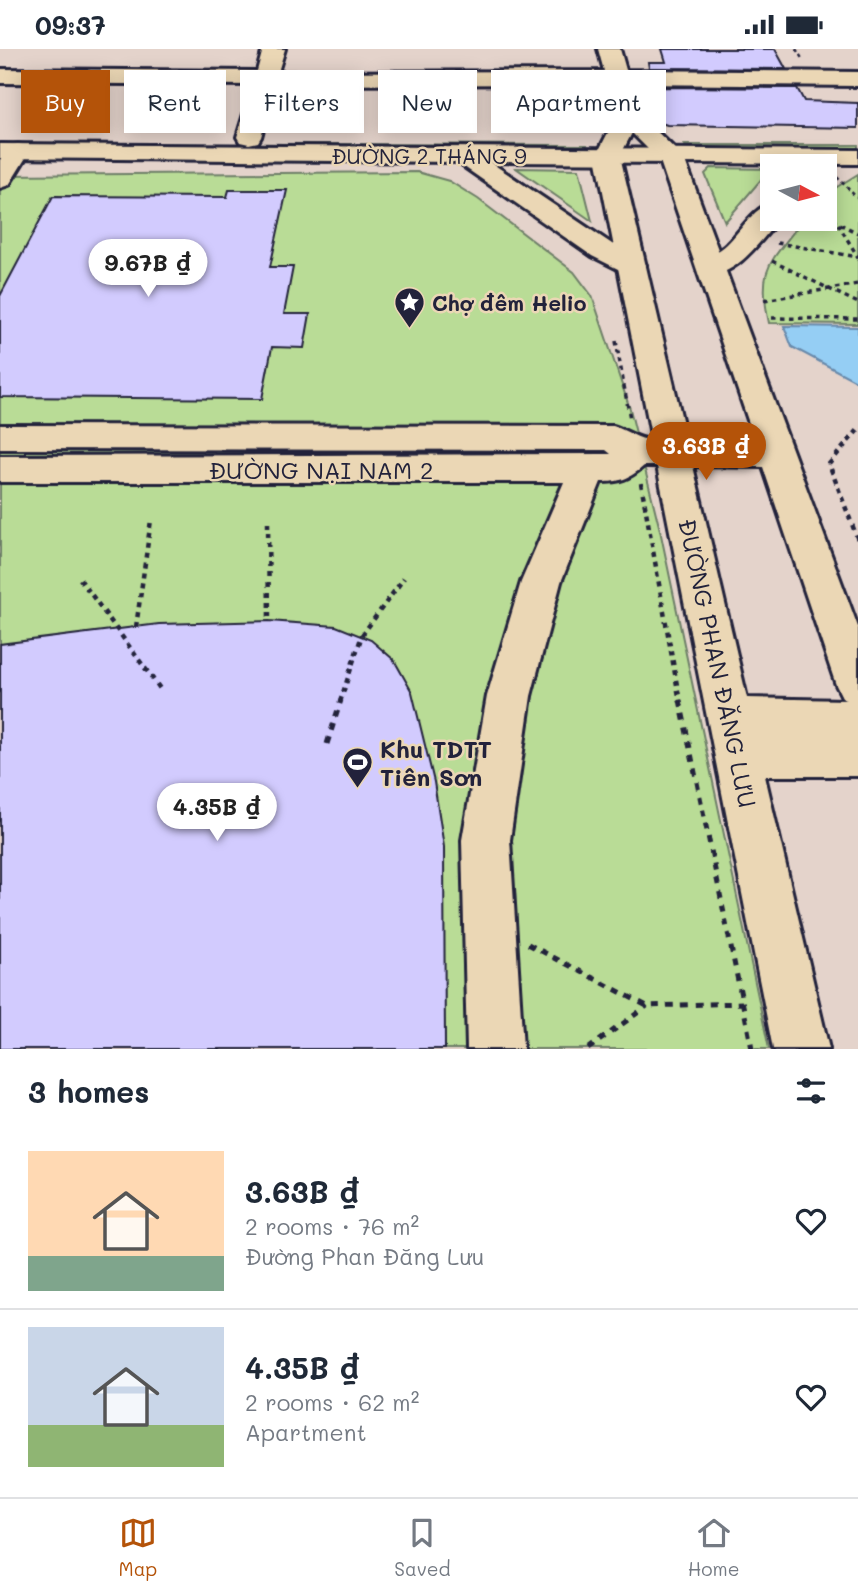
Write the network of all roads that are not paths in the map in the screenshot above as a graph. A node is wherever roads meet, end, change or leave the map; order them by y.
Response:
1 (274, 49) edge
2 (609, 49) edge
3 (52, 51) dead end
4 (375, 57) dead end
5 (402, 58) dead end
6 (525, 62) dead end
7 (44, 70) edge
8 (267, 70) edge
9 (615, 70) edge
10 (0, 76) edge
11 (21, 76) edge
12 (110, 77) edge
13 (666, 77) edge
14 (240, 78) edge
15 (491, 78) edge
16 (364, 79) edge
17 (370, 79) junction
18 (858, 79) edge
19 (250, 133) edge
20 (618, 133) edge
21 (249, 137) junction
22 (618, 137) junction
23 (858, 138) edge
24 (6, 145) edge
25 (662, 147) junction
26 (465, 156) junction
27 (760, 156) edge
28 (858, 157) edge
29 (837, 159) edge
30 (0, 180) edge
31 (760, 224) edge
32 (632, 265) junction
33 (711, 268) junction
34 (0, 437) edge
35 (654, 453) junction
36 (777, 454) junction
37 (0, 469) edge
38 (588, 469) junction
39 (858, 685) edge
40 (858, 721) edge
41 (734, 737) junction
42 (858, 754) edge
43 (495, 1049) edge
44 (801, 1049) edge

1 - 8 street
2 - 9 street, ĐƯỜNG PHAN ĐĂNG LƯU
3 - 7 street
4 - 17 street
5 - 6 street
10 - 11 street
12 - 14 street
13 - 18 street
15 - 17 street
16 - 17 street
19 - 21 street
20 - 22 street, ĐƯỜNG PHAN ĐĂNG LƯU
21 - 22 street, ĐƯỜNG 2 THÁNG 9
21 - 24 street, ĐƯỜNG 2 THÁNG 9
22 - 25 street, ĐƯỜNG 2 THÁNG 9
22 - 25 street
22 - 26 street, ĐƯỜNG 2 THÁNG 9
22 - 32 street, ĐƯỜNG PHAN ĐĂNG LƯU
23 - 25 street, ĐƯỜNG 2 THÁNG 9
24 - 26 street, ĐƯỜNG 2 THÁNG 9
24 - 30 street
25 - 27 street, ĐƯỜNG 2 THÁNG 9
25 - 33 street
26 - 32 street
28 - 29 street, ĐƯỜNG 2 THÁNG 9
31 - 33 street
32 - 35 street, ĐƯỜNG PHAN ĐĂNG LƯU
33 - 36 street
34 - 35 street, ĐƯỜNG NẠI NAM 2
35 - 36 street, ĐƯỜNG NẠI NAM 2
35 - 38 street, ĐƯỜNG NẠI NAM 2
35 - 41 street, ĐƯỜNG PHAN ĐĂNG LƯU
36 - 39 street
37 - 38 street, ĐƯỜNG NẠI NAM 2
38 - 43 street
40 - 41 street
41 - 42 street
41 - 44 street, ĐƯỜNG PHAN ĐĂNG LƯU

